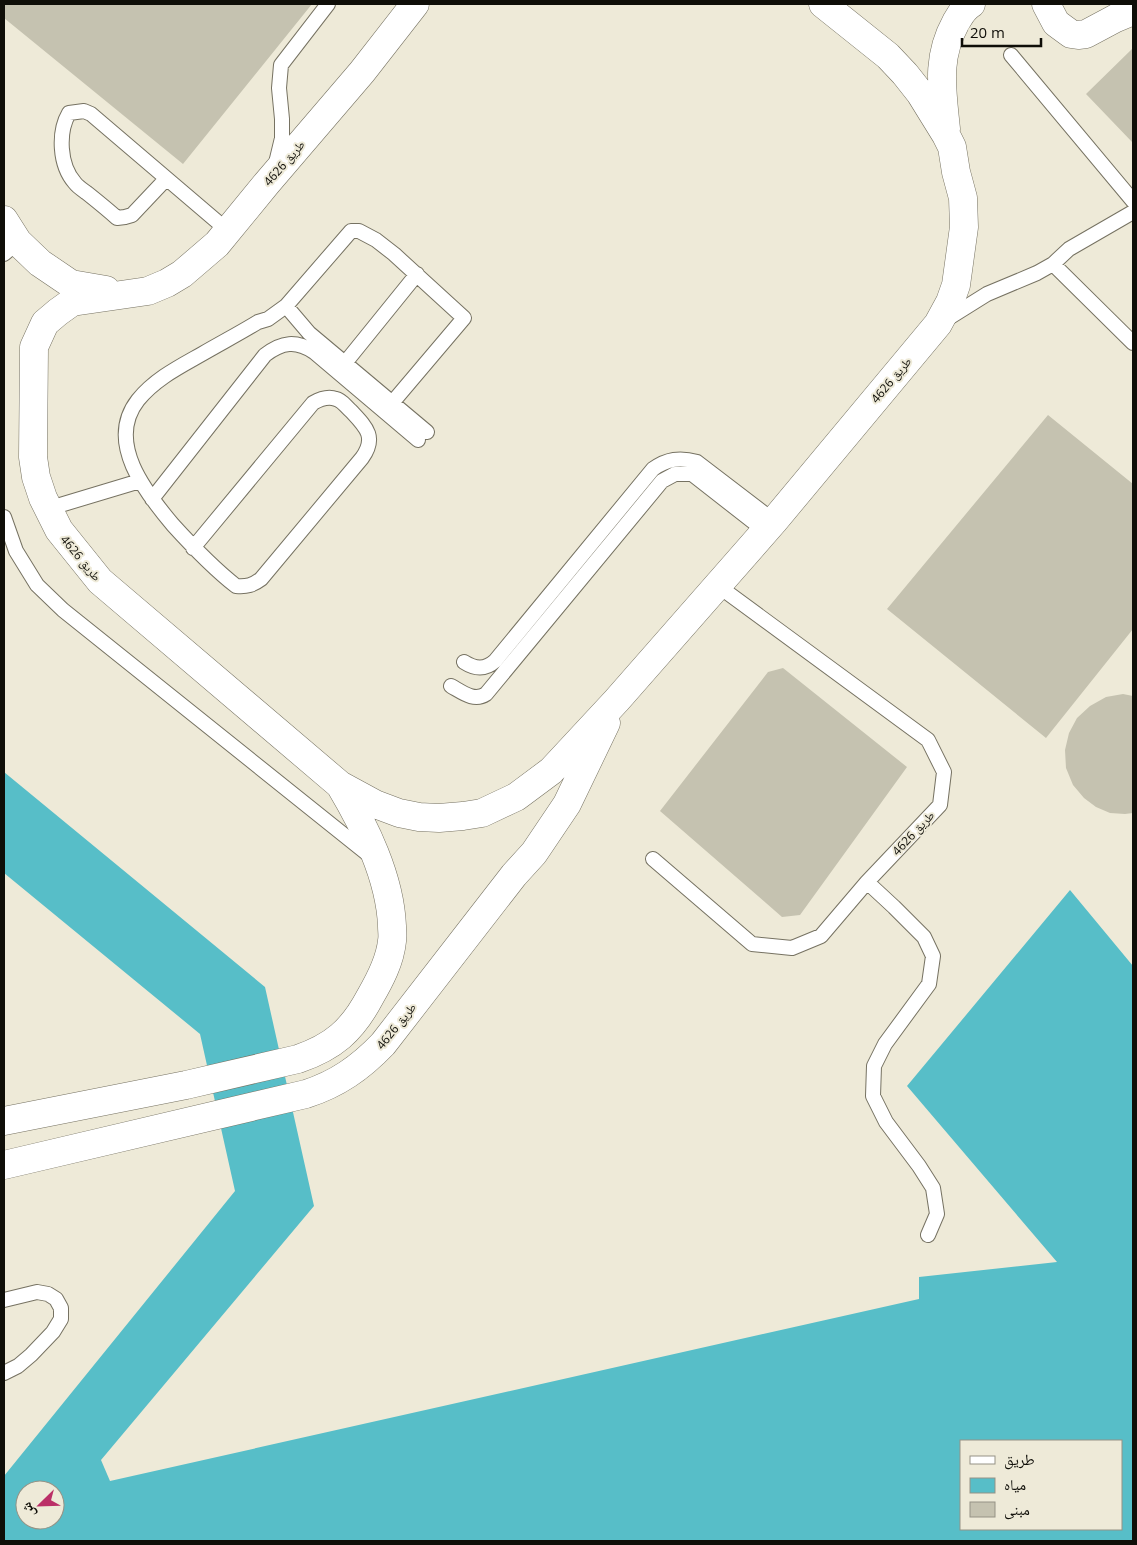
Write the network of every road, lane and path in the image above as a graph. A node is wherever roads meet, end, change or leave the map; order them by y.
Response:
1 (328, 4) edge
2 (415, 4) edge
3 (823, 4) edge
4 (971, 4) edge
5 (1046, 4) edge
6 (1133, 11) edge
7 (1011, 55) dead end
8 (946, 135) junction
9 (166, 179) junction
10 (267, 183) junction
11 (1133, 201) edge
12 (1133, 212) edge
13 (227, 230) junction
14 (8, 239) edge
15 (1054, 264) junction
16 (417, 274) junction
17 (132, 294) junction
18 (286, 306) junction
19 (938, 324) junction
20 (1133, 342) edge
21 (345, 363) junction
22 (392, 403) junction
23 (140, 481) junction
24 (152, 499) junction
25 (47, 508) junction
26 (4, 517) edge
27 (770, 526) junction
28 (194, 548) junction
29 (717, 585) junction
30 (464, 662) dead end
31 (451, 686) dead end
32 (618, 700) junction
33 (340, 785) junction
34 (653, 859) dead end
35 (377, 861) junction
36 (866, 882) junction
37 (4, 1121) edge
38 (4, 1165) edge
39 (928, 1235) dead end
40 (4, 1300) edge
41 (4, 1373) edge

1 - 10 lane
2 - 10 street, طريق 4626
3 - 8 street, طريق 4626
4 - 8 street, طريق 4626
5 - 6 street
7 - 11 lane
8 - 19 street, طريق 4626
9 - 9 lane
9 - 13 lane
10 - 13 street, طريق 4626
12 - 15 lane
13 - 17 street, طريق 4626
14 - 17 street, طريق 4626
15 - 19 lane
15 - 20 lane
16 - 18 lane
16 - 21 lane
16 - 22 lane
17 - 25 street, طريق 4626
18 - 21 lane
18 - 23 lane
19 - 27 street, طريق 4626
21 - 22 lane
22 - 24 lane
23 - 24 lane
23 - 25 lane
24 - 28 lane
25 - 33 street, طريق 4626
26 - 35 lane
27 - 29 street, طريق 4626
27 - 30 lane
27 - 31 lane
28 - 28 lane
29 - 32 street, طريق 4626
29 - 36 lane, طريق 4626
32 - 33 street, طريق 4626
32 - 38 street, طريق 4626
33 - 35 street, طريق 4626
34 - 36 lane, طريق 4626
35 - 37 street, طريق 4626
36 - 39 lane
40 - 41 lane

